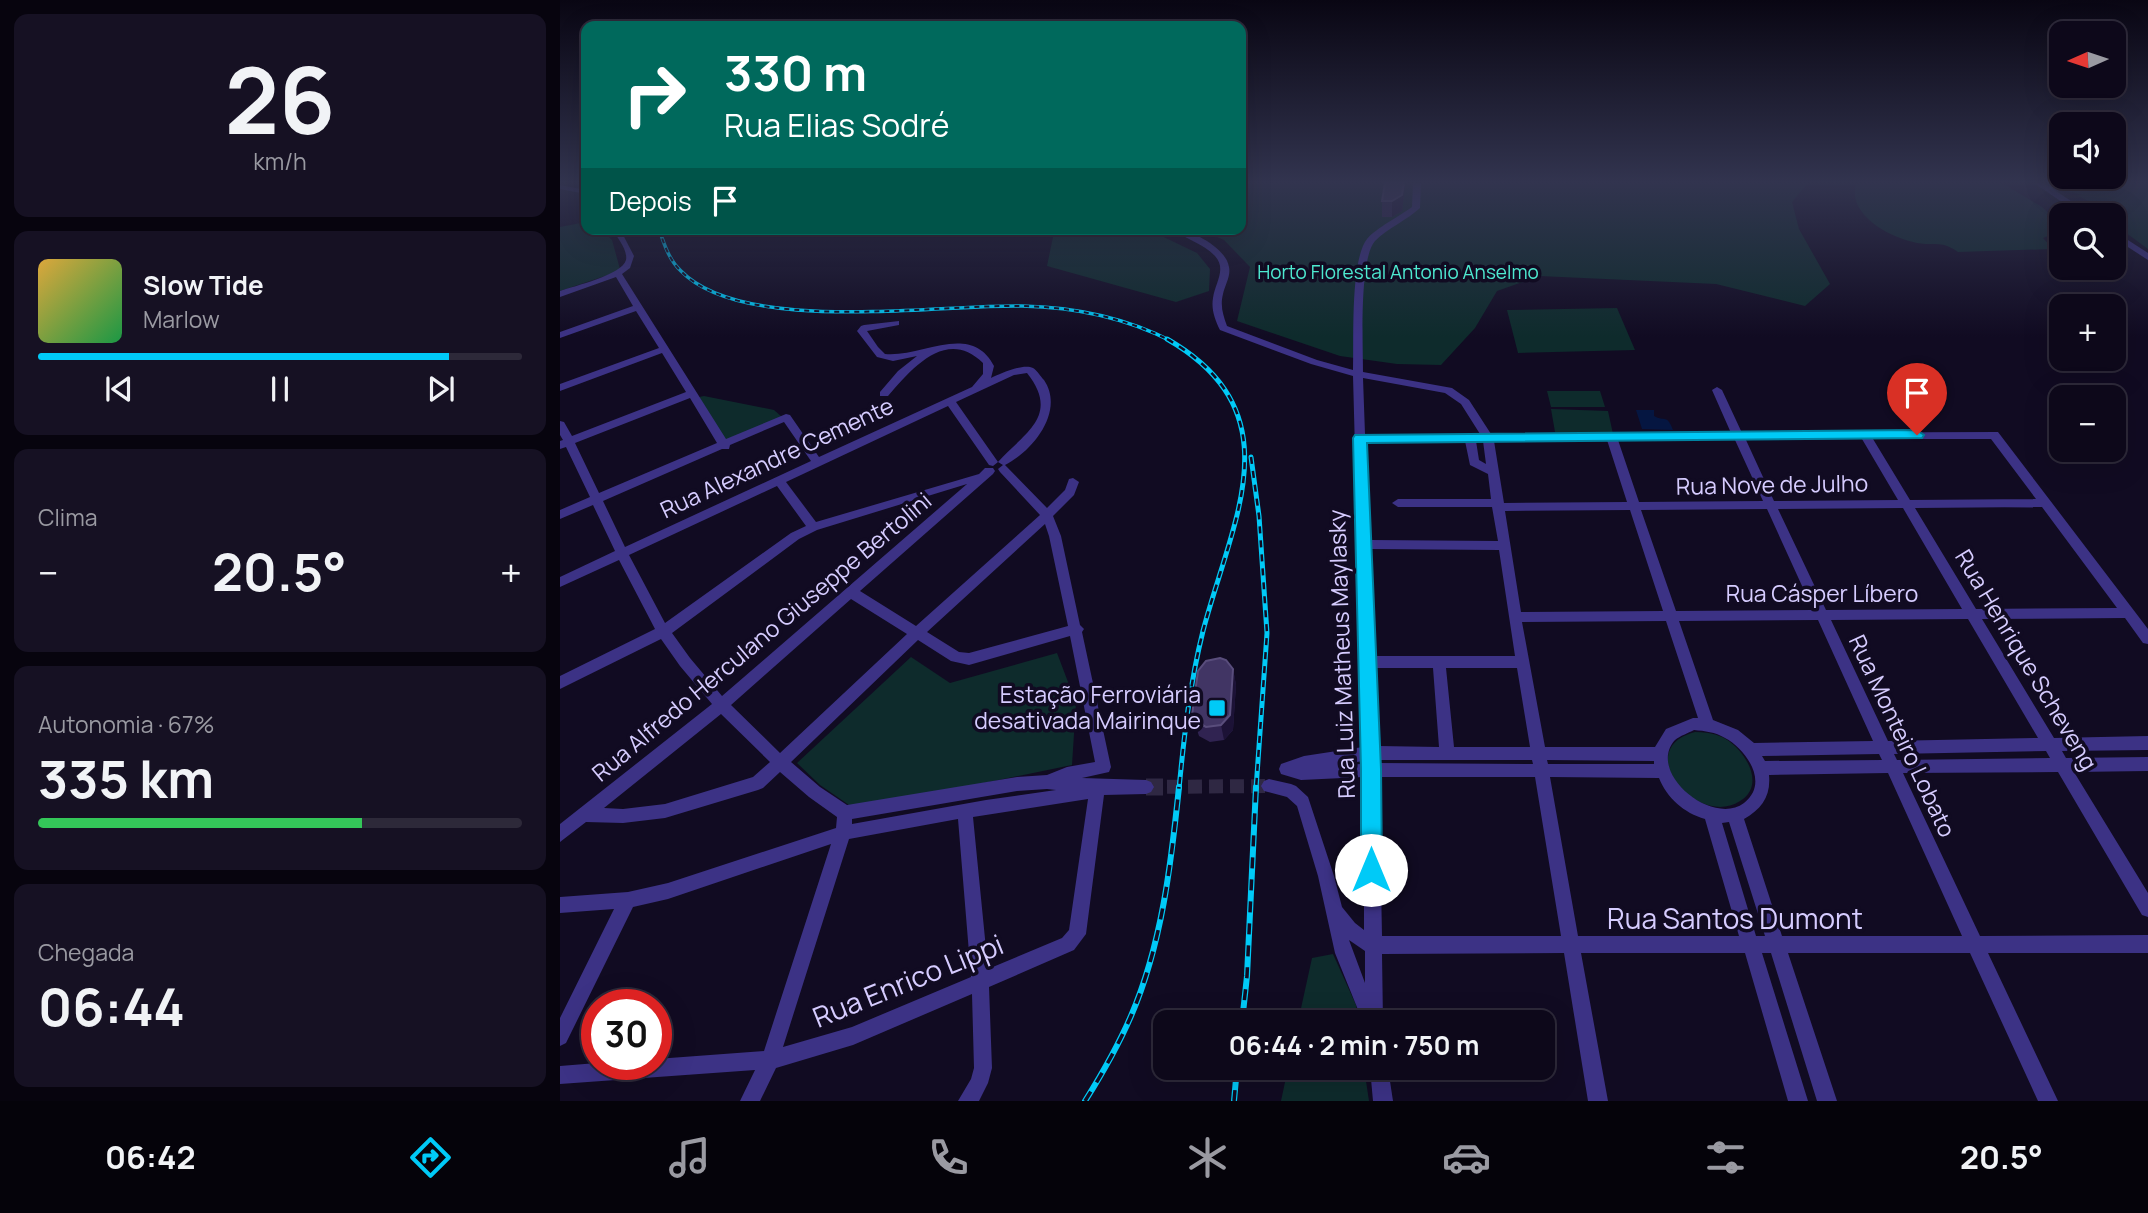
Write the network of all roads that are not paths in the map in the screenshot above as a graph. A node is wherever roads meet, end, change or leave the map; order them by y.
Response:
1 (1378, 234) edge
2 (619, 235) edge
3 (1189, 235) edge
4 (2126, 242) edge
5 (2148, 257) edge
6 (618, 274) junction
7 (560, 294) edge
8 (638, 307) junction
9 (896, 323) dead end
10 (560, 335) edge
11 (664, 349) junction
12 (932, 349) junction
13 (1012, 372) joint
14 (1358, 374) junction
15 (560, 388) edge
16 (975, 389) junction
17 (1717, 390) dead end
18 (692, 393) junction
19 (884, 394) dead end
20 (950, 401) junction
21 (786, 417) joint
22 (560, 424) edge
23 (1865, 435) junction
24 (1611, 436) junction
25 (1738, 436) junction
26 (1360, 438) junction
27 (1470, 438) junction
28 (1488, 438) junction
29 (565, 443) edge
30 (725, 446) junction
31 (817, 462) junction
32 (994, 468) junction
33 (1493, 472) junction
34 (779, 480) junction
35 (1073, 482) dead end
36 (596, 500) junction
37 (1398, 503) dead end
38 (2046, 503) junction
39 (1498, 505) junction
40 (1907, 505) junction
41 (1770, 506) junction
42 (1635, 508) junction
43 (560, 515) edge
44 (1046, 515) junction
45 (813, 527) junction
46 (1365, 544) junction
47 (1504, 546) junction
48 (621, 553) junction
49 (560, 582) edge
50 (852, 593) junction
51 (2128, 613) junction
52 (1669, 615) junction
53 (1821, 615) junction
54 (1972, 615) junction
55 (1515, 617) junction
56 (1077, 629) junction
57 (664, 631) junction
58 (916, 634) junction
59 (2148, 639) edge
60 (1368, 662) junction
61 (1439, 662) junction
62 (1524, 662) junction
63 (560, 684) edge
64 (720, 706) junction
65 (1707, 725) junction
66 (2148, 743) edge
67 (2050, 746) junction
68 (1751, 750) junction
69 (1883, 750) junction
70 (1447, 752) junction
71 (1540, 752) junction
72 (1370, 753) junction
73 (1660, 754) junction
74 (782, 763) junction
75 (2148, 764) edge
76 (2061, 765) junction
77 (1891, 766) junction
78 (1762, 768) junction
79 (1371, 769) junction
80 (1542, 769) junction
81 (1662, 771) junction
82 (1047, 782) junction
83 (1269, 786) tunnel mouth
84 (1146, 787) dead end
85 (1100, 788) junction
86 (965, 811) junction
87 (845, 813) junction
88 (1711, 814) junction
89 (1735, 815) junction
90 (582, 816) junction
91 (842, 833) junction
92 (560, 834) edge
93 (628, 900) junction
94 (560, 905) edge
95 (2148, 909) edge
96 (1336, 913) junction
97 (1975, 944) junction
98 (2148, 944) edge
99 (1371, 945) junction
100 (1571, 945) junction
101 (1751, 945) junction
102 (1776, 945) junction
103 (980, 981) junction
104 (1367, 1010) edge
105 (1373, 1010) edge
106 (560, 1037) edge
107 (770, 1060) junction
108 (560, 1075) edge
109 (1380, 1080) edge
110 (979, 1083) joint
111 (750, 1101) edge
112 (968, 1101) edge
113 (1383, 1101) edge
114 (1598, 1101) edge
115 (1798, 1101) edge
116 (1828, 1101) edge
117 (2048, 1101) edge

1 - 14 street, Rua Luiz Matheus Maylasky
2 - 6 street
3 - 14 street
4 - 5 street
6 - 7 street
6 - 8 street
8 - 10 street
8 - 11 street
9 - 12 street
11 - 15 street
11 - 18 street
12 - 16 street
12 - 19 street
13 - 16 street, Rua Alexandre Cemente
13 - 32 street, Rua Alfredo Herculano Giuseppe Bertolini
14 - 26 street, Rua Luiz Matheus Maylasky
14 - 28 street
16 - 20 street, Rua Alexandre Cemente
17 - 25 street, Rua Monteiro Lobato
18 - 29 street
18 - 30 street
20 - 31 street, Rua Alexandre Cemente
20 - 32 street
21 - 30 street
21 - 31 street
22 - 29 street
23 - 25 street
23 - 38 street
23 - 40 street, Rua Henrique Scheveng
24 - 25 street
24 - 28 street
24 - 42 street
25 - 41 street, Rua Monteiro Lobato
26 - 27 street
26 - 46 street, Rua Luiz Matheus Maylasky
27 - 28 street
27 - 33 street
28 - 33 street
29 - 36 street
30 - 36 street
31 - 34 street, Rua Alexandre Cemente
32 - 44 street
32 - 45 street
32 - 50 street, Rua Alfredo Herculano Giuseppe Bertolini
33 - 39 street
34 - 45 street
34 - 48 street, Rua Alexandre Cemente
35 - 44 street
36 - 43 street
36 - 48 street
37 - 39 street, Rua Nove de Julho
38 - 40 street, Rua Nove de Julho
38 - 51 street
39 - 42 street, Rua Nove de Julho
39 - 47 street
40 - 41 street, Rua Nove de Julho
40 - 54 street, Rua Henrique Scheveng
41 - 42 street, Rua Nove de Julho
41 - 53 street, Rua Monteiro Lobato
42 - 52 street
44 - 56 street
44 - 58 street
45 - 57 street
46 - 47 street
46 - 60 street, Rua Luiz Matheus Maylasky
47 - 55 street
48 - 49 street, Rua Alexandre Cemente
48 - 57 street
50 - 58 street
50 - 64 street, Rua Alfredo Herculano Giuseppe Bertolini
51 - 54 street, Rua Cásper Líbero
51 - 59 street
52 - 53 street, Rua Cásper Líbero
52 - 55 street, Rua Cásper Líbero
52 - 65 street
53 - 54 street, Rua Cásper Líbero
53 - 69 street, Rua Monteiro Lobato
54 - 67 street, Rua Henrique Scheveng
55 - 62 street
56 - 58 street
56 - 82 street
57 - 63 street
57 - 64 street
58 - 74 street
60 - 61 street
60 - 72 street, Rua Luiz Matheus Maylasky
61 - 62 street
61 - 70 street
62 - 71 street
64 - 74 street
64 - 90 street, Rua Alfredo Herculano Giuseppe Bertolini
65 - 68 street
65 - 73 street
66 - 67 street
67 - 69 street
67 - 76 street, Rua Henrique Scheveng
68 - 69 street
68 - 78 street
69 - 77 street, Rua Monteiro Lobato
70 - 71 street
70 - 72 street
71 - 73 street
71 - 80 street
72 - 79 street, Rua Luiz Matheus Maylasky
72 - 79 street
73 - 81 street
74 - 87 street
74 - 90 street
75 - 76 street
76 - 77 street
76 - 95 street, Rua Henrique Scheveng
77 - 78 street
77 - 97 street, Rua Monteiro Lobato
78 - 89 street
79 - 80 street
79 - 99 street, Rua Luiz Matheus Maylasky
80 - 81 street
80 - 100 street
81 - 88 street
82 - 85 street
82 - 87 street
83 - 96 street
84 - 85 street
85 - 86 street
85 - 103 street, Rua Enrico Lippi
86 - 91 street
86 - 103 street
87 - 91 street
88 - 89 street
88 - 101 street
89 - 102 street
90 - 92 street, Rua Alfredo Herculano Giuseppe Bertolini
91 - 93 street
91 - 107 street
93 - 94 street
93 - 106 street
96 - 99 street
96 - 104 street
97 - 98 street, Rua Santos Dumont
97 - 102 street, Rua Santos Dumont
97 - 117 street, Rua Monteiro Lobato
99 - 100 street, Rua Santos Dumont
99 - 105 street, Rua Luiz Matheus Maylasky
100 - 101 street, Rua Santos Dumont
100 - 114 street
101 - 102 street, Rua Santos Dumont
101 - 115 street
102 - 116 street
103 - 107 street, Rua Enrico Lippi
103 - 110 street
107 - 108 street, Rua Enrico Lippi
107 - 111 street
109 - 113 street
110 - 112 street

